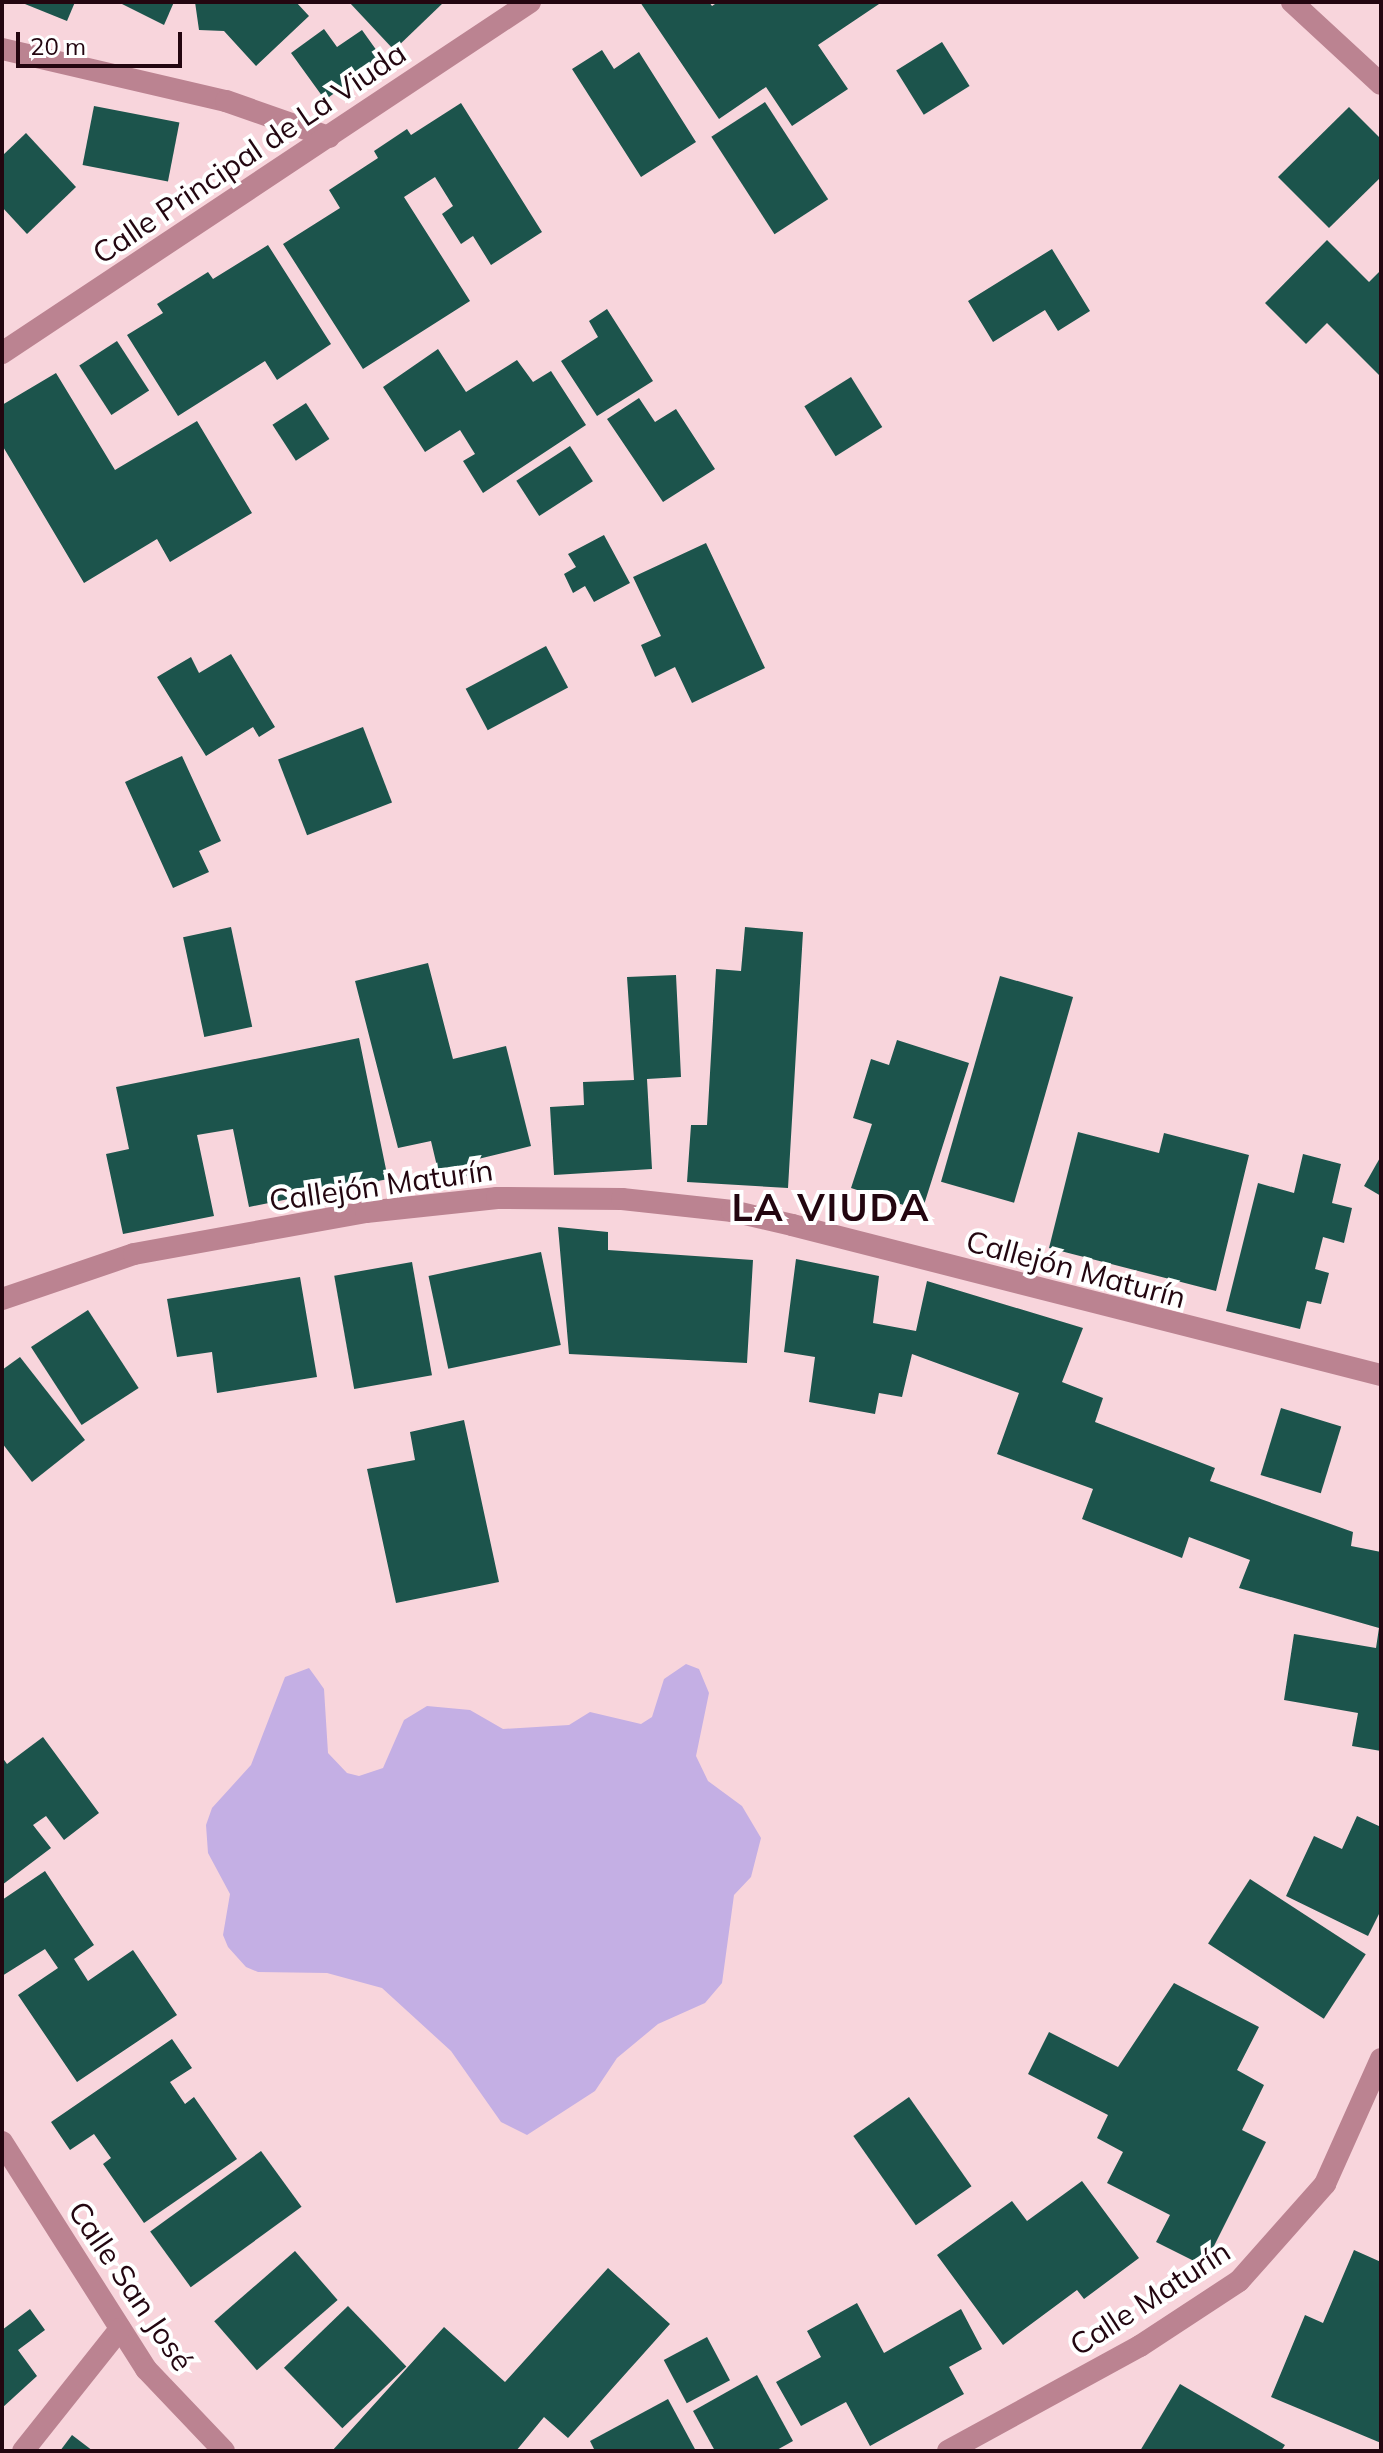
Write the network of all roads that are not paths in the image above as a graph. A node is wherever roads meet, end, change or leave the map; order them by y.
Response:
1 (530, 2) edge
2 (1292, 2) edge
3 (2, 49) edge
4 (1381, 84) edge
5 (329, 137) junction
6 (2, 353) edge
7 (2, 1299) edge
8 (1381, 1375) edge
9 (1381, 2059) edge
10 (2, 2142) edge
11 (120, 2329) junction
12 (23, 2451) edge
13 (224, 2451) edge
14 (948, 2451) edge

1 - 5 street, Calle Principal de La Viuda
2 - 4 street
3 - 5 street
5 - 6 street, Calle Principal de La Viuda
7 - 8 street, Callejón Maturín
9 - 14 street, Calle Maturín
10 - 11 street, Calle San José
11 - 12 street
11 - 13 street, Calle San José

